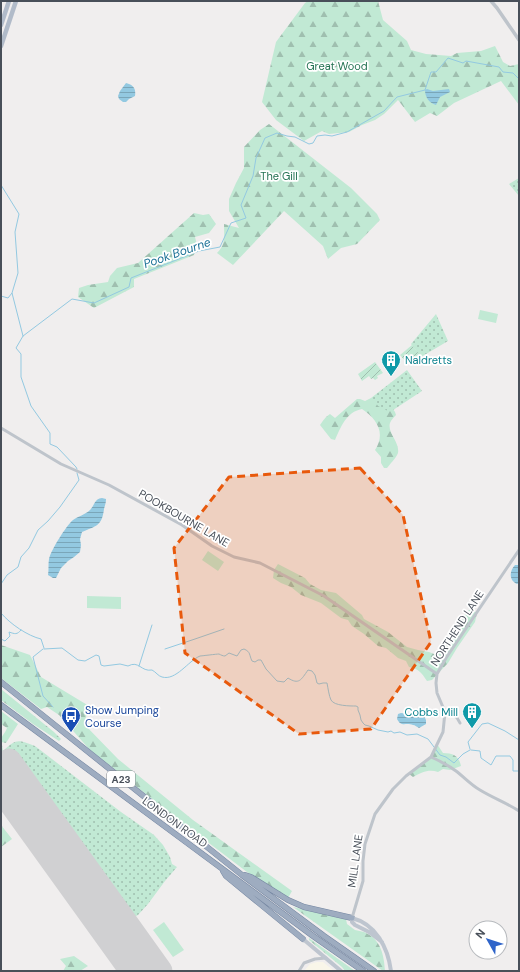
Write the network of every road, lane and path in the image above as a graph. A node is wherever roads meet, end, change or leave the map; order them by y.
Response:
1 (9, 1) edge
2 (16, 1) edge
3 (491, 1) edge
4 (1, 25) edge
5 (519, 40) edge
6 (1, 46) edge
7 (1, 428) edge
8 (519, 550) edge
9 (437, 674) junction
10 (1, 682) edge
11 (1, 705) edge
12 (445, 710) junction
13 (460, 723) dead end
14 (437, 744) joint
15 (431, 757) junction
16 (519, 811) edge
17 (222, 869) junction
18 (242, 875) junction
19 (354, 919) junction
20 (303, 939) joint
21 (326, 958) junction
22 (299, 971) edge
23 (341, 971) edge
24 (363, 971) edge
25 (374, 971) edge
26 (391, 971) edge

1 - 4 main road
2 - 6 main road
3 - 5 street
7 - 9 street, POOKBOURNE LANE
8 - 9 street, NORTHEND LANE
9 - 12 street, NORTHEND LANE
10 - 18 highway, A23
11 - 17 highway, LONDON ROAD / A23
12 - 13 street
12 - 14 street, NORTHEND LANE
14 - 15 street, MILL LANE
15 - 16 street
15 - 19 street, MILL LANE
17 - 20 highway
17 - 24 highway, A23
18 - 19 highway
18 - 25 highway, A23
19 - 26 main road
20 - 21 main road
21 - 22 street
21 - 23 main road

